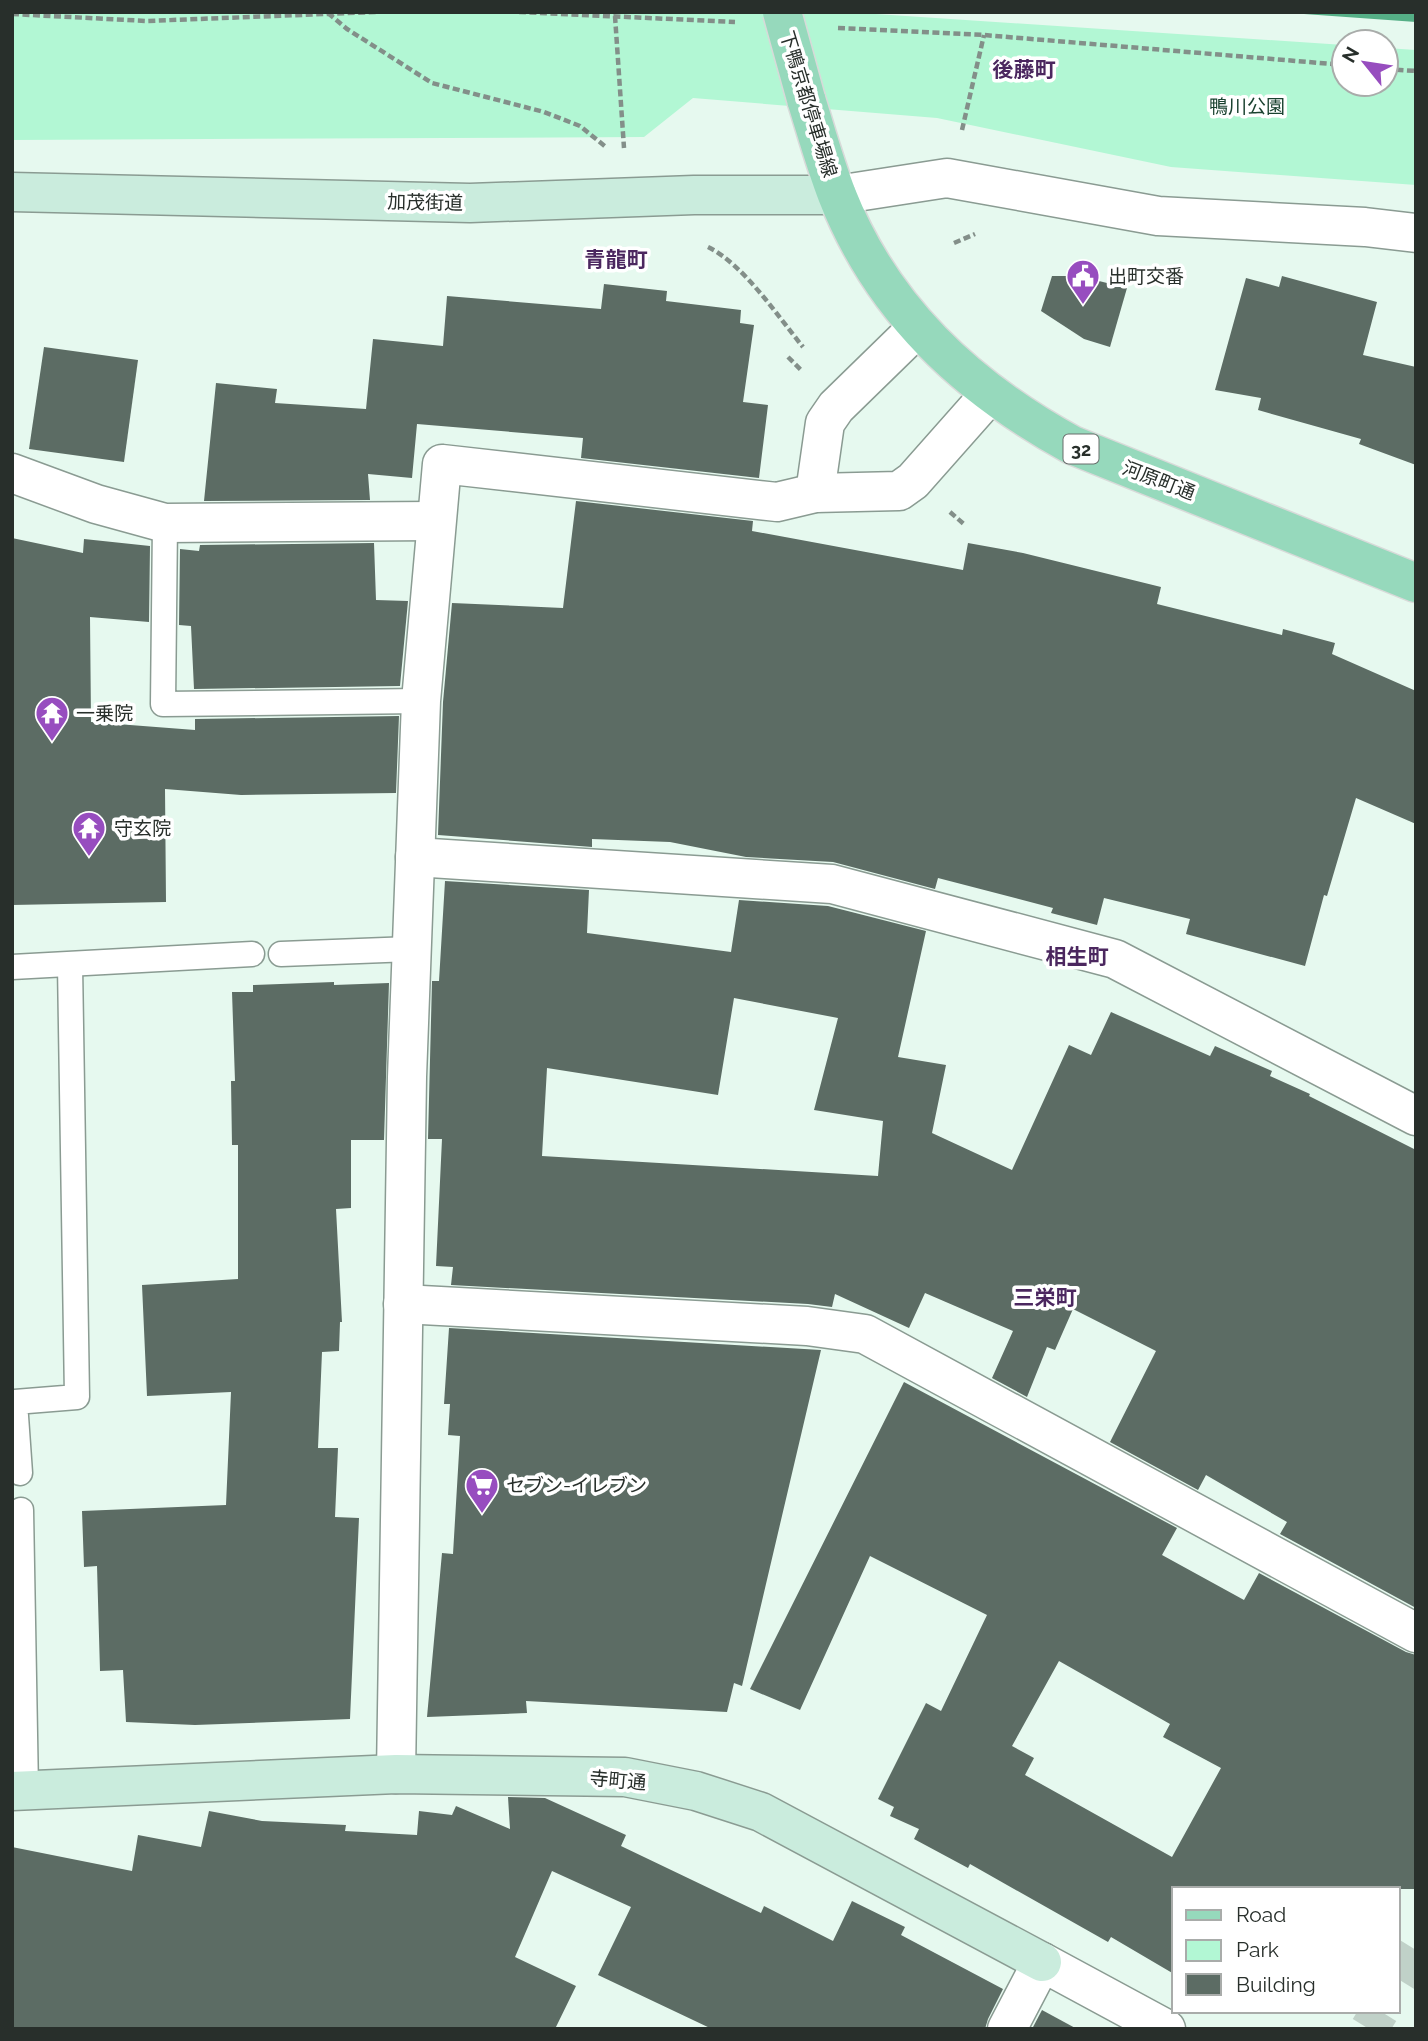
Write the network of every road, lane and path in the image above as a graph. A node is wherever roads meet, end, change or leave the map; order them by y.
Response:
1 (376, 12) edge
2 (519, 12) edge
3 (782, 12) edge
4 (328, 13) edge
5 (12, 14) edge
6 (615, 16) junction
7 (738, 22) dead end
8 (833, 27) dead end
9 (984, 35) junction
10 (1330, 64) edge
11 (962, 129) dead end
12 (608, 149) dead end
13 (625, 149) dead end
14 (12, 192) edge
15 (837, 195) junction
16 (1416, 233) edge
17 (701, 244) dead end
18 (917, 327) junction
19 (803, 346) dead end
20 (990, 394) junction
21 (12, 473) edge
22 (815, 493) junction
23 (435, 521) junction
24 (165, 523) junction
25 (1416, 583) edge
26 (421, 701) junction
27 (415, 857) junction
28 (411, 949) junction
29 (252, 954) dead end
30 (281, 954) dead end
31 (71, 965) junction
32 (12, 967) edge
33 (1416, 1116) edge
34 (403, 1304) junction
35 (20, 1473) dead end
36 (21, 1510) dead end
37 (1416, 1633) edge
38 (396, 1774) junction
39 (19, 1790) edge
40 (1042, 1962) junction
41 (1007, 2029) edge
42 (1166, 2029) edge

1 - 4 path
2 - 6 path
3 - 15 main road, 下鴨京都停車場線 / 32, bridge
4 - 5 path
4 - 12 path
6 - 7 path
6 - 13 path
8 - 9 path
9 - 10 path
9 - 11 path
14 - 15 street, 加茂街道
15 - 16 street
15 - 18 main road, 河原町通 / 32
17 - 19 path
18 - 20 main road, 河原町通 / 32
18 - 22 street
20 - 22 street
20 - 25 main road, 河原町通 / 32
21 - 24 street
22 - 23 street
23 - 24 street
23 - 26 street
24 - 26 lane
26 - 27 street
27 - 28 street
27 - 33 street
28 - 30 lane
28 - 34 street
29 - 31 lane
31 - 32 lane
31 - 35 lane
34 - 37 street
34 - 38 street
36 - 39 lane
38 - 39 street, 寺町通
38 - 40 street, 寺町通
40 - 41 street
40 - 42 street, 寺町通

